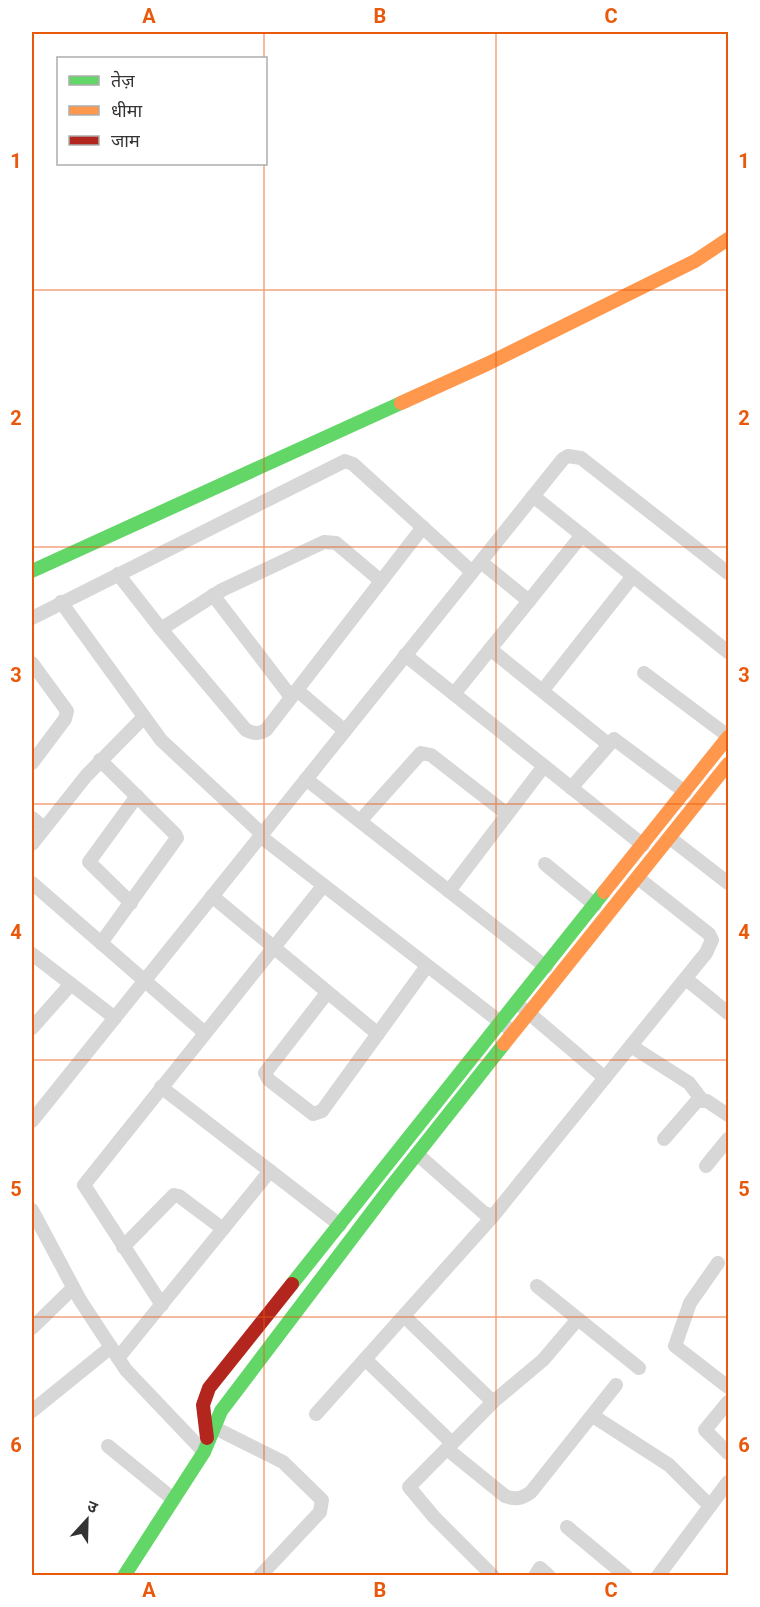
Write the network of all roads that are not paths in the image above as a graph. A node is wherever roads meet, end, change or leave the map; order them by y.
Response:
1 (729, 239) edge
2 (533, 496) junction
3 (423, 527) junction
4 (582, 535) junction
5 (476, 567) junction
6 (32, 571) edge
7 (729, 573) edge
8 (118, 574) junction
9 (633, 576) junction
10 (381, 581) junction
11 (213, 595) junction
12 (529, 601) junction
13 (61, 602) junction
14 (32, 618) edge
15 (161, 629) junction
16 (490, 649) junction
17 (729, 652) edge
18 (405, 655) junction
19 (33, 670) edge
20 (644, 673) dead end
21 (543, 690) junction
22 (294, 693) junction
23 (454, 694) junction
24 (144, 717) junction
25 (345, 731) junction
26 (729, 736) edge
27 (608, 744) junction
28 (100, 760) junction
29 (32, 763) edge
30 (729, 764) edge
31 (544, 766) junction
32 (306, 779) junction
33 (571, 788) junction
34 (685, 792) junction
35 (137, 796) junction
36 (507, 814) junction
37 (32, 818) edge
38 (360, 821) junction
39 (44, 828) junction
40 (261, 835) junction
41 (670, 838) junction
42 (32, 844) edge
43 (643, 845) junction
44 (545, 864) dead end
45 (638, 878) junction
46 (32, 883) edge
47 (729, 883) edge
48 (323, 886) junction
49 (449, 891) junction
50 (212, 896) junction
51 (131, 903) junction
52 (595, 905) junction
53 (101, 943) junction
54 (275, 946) junction
55 (32, 954) edge
56 (427, 966) junction
57 (546, 967) junction
58 (686, 979) junction
59 (145, 980) junction
60 (71, 984) junction
61 (327, 993) junction
62 (517, 1004) junction
63 (530, 1013) junction
64 (729, 1013) edge
65 (115, 1018) junction
66 (502, 1023) junction
67 (32, 1028) edge
68 (205, 1033) junction
69 (515, 1033) junction
70 (378, 1034) junction
71 (631, 1046) junction
72 (605, 1078) junction
73 (161, 1087) junction
74 (702, 1100) junction
75 (729, 1115) edge
76 (32, 1121) edge
77 (729, 1139) edge
78 (664, 1140) dead end
79 (417, 1154) junction
80 (706, 1166) dead end
81 (270, 1171) junction
82 (32, 1210) edge
83 (493, 1216) junction
84 (340, 1225) junction
85 (223, 1229) junction
86 (37, 1235) edge
87 (123, 1247) junction
88 (718, 1263) dead end
89 (537, 1286) dead end
90 (73, 1288) junction
91 (162, 1305) junction
92 (404, 1316) junction
93 (578, 1319) junction
94 (32, 1328) edge
95 (115, 1352) junction
96 (365, 1359) junction
97 (639, 1368) dead end
98 (616, 1385) dead end
99 (729, 1387) edge
100 (493, 1402) junction
101 (729, 1402) edge
102 (32, 1411) edge
103 (316, 1414) dead end
104 (593, 1416) junction
105 (210, 1432) junction
106 (108, 1446) dead end
107 (449, 1446) junction
108 (204, 1452) junction
109 (729, 1453) edge
110 (729, 1482) edge
111 (173, 1499) junction
112 (710, 1506) junction
113 (567, 1527) dead end
114 (124, 1575) edge
115 (260, 1575) edge
116 (493, 1575) edge
117 (535, 1575) edge
118 (549, 1575) edge
119 (626, 1575) edge
120 (658, 1575) edge

1 - 6 street
2 - 4 street
2 - 5 street
2 - 7 street
3 - 5 street
3 - 8 street
3 - 10 street
4 - 9 street
4 - 12 street
5 - 12 street
5 - 18 street
8 - 13 street
8 - 15 street
9 - 17 street
9 - 21 street
10 - 11 street
10 - 22 street
11 - 15 street
11 - 22 street
12 - 16 street
13 - 14 street
13 - 24 street
15 - 22 street
16 - 21 street
16 - 23 street
18 - 23 street
18 - 25 street
19 - 29 street
20 - 26 street
21 - 27 street
22 - 25 street
23 - 31 street
24 - 28 street
24 - 40 street
25 - 32 street
26 - 34 street
27 - 33 street
27 - 34 street
28 - 35 street
28 - 39 street
30 - 41 street
31 - 33 street
31 - 36 street
32 - 38 street
32 - 40 street
33 - 43 street
34 - 43 street
35 - 51 street
35 - 51 street
36 - 38 street
36 - 49 street
37 - 39 street
38 - 49 street
39 - 42 street
40 - 48 street
40 - 50 street
41 - 45 street
41 - 47 street
43 - 52 street
44 - 52 street
45 - 58 street
45 - 63 street
46 - 53 street
48 - 54 street
48 - 56 street
49 - 57 street
50 - 54 street
50 - 59 street
51 - 53 street
52 - 57 street
53 - 59 street
54 - 61 street
54 - 68 street
55 - 60 street
56 - 66 street
56 - 70 street
57 - 62 street
58 - 64 street
58 - 71 street
59 - 65 street
59 - 68 street
60 - 65 street
60 - 67 street
61 - 70 street
61 - 70 street
62 - 63 street
62 - 66 street
63 - 69 street
63 - 72 street
65 - 76 street
66 - 69 street
66 - 84 street
68 - 73 street
69 - 79 street
71 - 72 street
71 - 74 street
72 - 83 street
73 - 81 street
73 - 87 street
74 - 75 street
74 - 78 street
77 - 80 street
79 - 83 street
79 - 105 street
81 - 84 street
81 - 85 street
82 - 86 street
83 - 92 street
84 - 105 street
85 - 87 street
85 - 91 street
86 - 90 street
87 - 91 street
88 - 99 street
89 - 93 street
90 - 94 street
90 - 95 street
91 - 95 street
92 - 96 street
92 - 100 street
93 - 97 street
93 - 100 street
95 - 102 street
95 - 108 street
96 - 103 street
96 - 107 street
98 - 104 street
100 - 107 street
101 - 109 street
104 - 107 street
104 - 112 street
105 - 108 street
105 - 115 street
106 - 111 street
107 - 116 street
108 - 111 street
110 - 112 street
111 - 114 street
112 - 120 street
113 - 119 street
117 - 118 street

